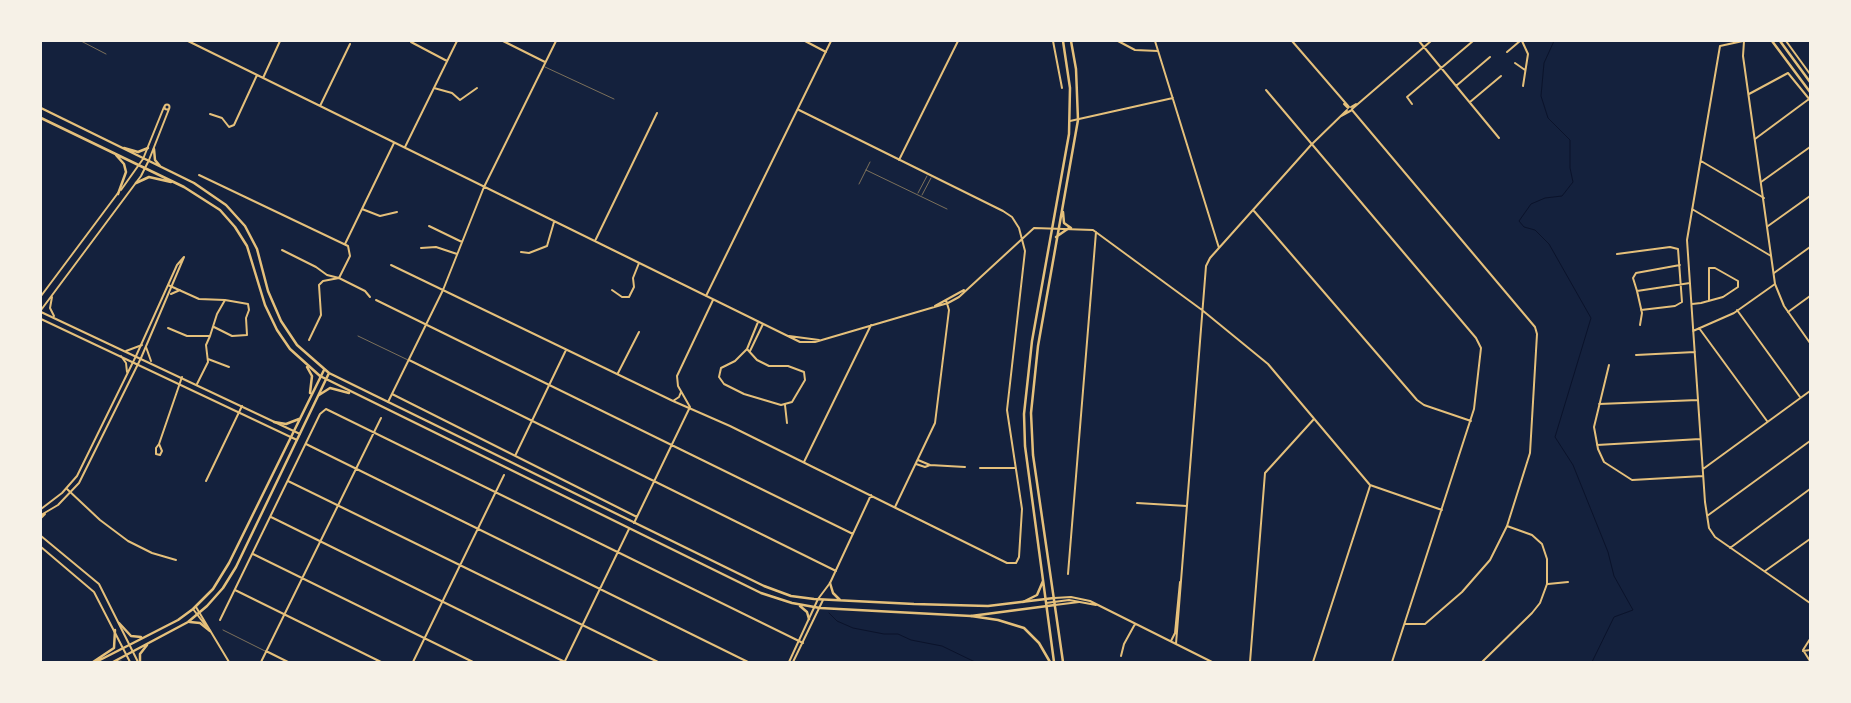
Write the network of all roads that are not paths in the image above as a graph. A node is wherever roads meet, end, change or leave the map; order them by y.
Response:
1 (81, 41) edge
2 (188, 41) edge
3 (280, 41) edge
4 (457, 41) edge
5 (502, 41) edge
6 (556, 41) edge
7 (805, 41) edge
8 (832, 41) edge
9 (958, 41) edge
10 (1053, 41) edge
11 (1063, 41) edge
12 (1070, 41) edge
13 (1118, 41) edge
14 (1155, 41) edge
15 (1292, 41) edge
16 (1419, 41) edge
17 (1431, 41) edge
18 (1473, 41) edge
19 (1521, 41) edge
20 (1743, 41) edge
21 (1772, 41) edge
22 (1780, 41) edge
23 (1786, 41) edge
24 (411, 42) edge
25 (350, 44) dead end
26 (1424, 47) junction
27 (1051, 50) dead end
28 (1054, 50) junction
29 (1158, 51) junction
30 (826, 52) junction
31 (1507, 52) dead end
32 (106, 54) dead end
33 (1490, 57) dead end
34 (447, 61) junction
35 (545, 62) junction
36 (1515, 63) dead end
37 (544, 66) junction
38 (1441, 68) junction
39 (1810, 68) edge
40 (1525, 70) junction
41 (1807, 70) junction
42 (1810, 74) edge
43 (258, 75) junction
44 (1501, 76) dead end
45 (263, 78) junction
46 (1810, 82) edge
47 (1456, 86) junction
48 (1524, 86) dead end
49 (434, 88) junction
50 (477, 88) dead end
51 (1062, 88) dead end
52 (1266, 90) dead end
53 (1810, 92) edge
54 (1749, 94) junction
55 (1174, 98) junction
56 (614, 99) dead end
57 (1809, 100) edge
58 (1470, 102) junction
59 (1412, 104) dead end
60 (320, 106) junction
61 (41, 108) edge
62 (1350, 109) junction
63 (799, 110) junction
64 (657, 113) dead end
65 (210, 114) dead end
66 (41, 118) edge
67 (1070, 120) junction
68 (1078, 120) junction
69 (1499, 138) dead end
70 (1755, 139) junction
71 (394, 142) junction
72 (1311, 145) junction
73 (118, 147) junction
74 (405, 147) junction
75 (1810, 147) edge
76 (148, 148) junction
77 (154, 149) junction
78 (111, 152) junction
79 (143, 159) junction
80 (899, 160) junction
81 (1700, 161) junction
82 (148, 162) junction
83 (870, 162) dead end
84 (139, 165) junction
85 (146, 168) junction
86 (866, 170) junction
87 (168, 171) junction
88 (927, 174) junction
89 (199, 175) dead end
90 (932, 176) junction
91 (136, 182) junction
92 (1761, 182) junction
93 (860, 184) dead end
94 (184, 187) junction
95 (484, 187) junction
96 (118, 194) junction
97 (918, 195) junction
98 (922, 196) junction
99 (1810, 196) edge
100 (1764, 198) junction
101 (1062, 208) junction
102 (362, 209) junction
103 (947, 209) dead end
104 (1692, 209) junction
105 (1254, 210) junction
106 (396, 212) dead end
107 (554, 222) junction
108 (429, 226) dead end
109 (1768, 226) junction
110 (1052, 227) junction
111 (1058, 228) junction
112 (1070, 228) junction
113 (1096, 232) junction
114 (1022, 237) junction
115 (1056, 237) junction
116 (462, 242) junction
117 (595, 242) junction
118 (345, 244) junction
119 (1810, 247) edge
120 (421, 248) dead end
121 (1219, 248) junction
122 (282, 250) dead end
123 (521, 252) dead end
124 (457, 254) junction
125 (1618, 254) dead end
126 (1772, 256) junction
127 (639, 263) junction
128 (391, 265) dead end
129 (1680, 265) junction
130 (1774, 273) junction
131 (172, 276) junction
132 (176, 278) junction
133 (339, 278) junction
134 (1690, 283) junction
135 (1682, 284) junction
136 (1775, 284) junction
137 (168, 285) junction
138 (172, 287) junction
139 (180, 290) junction
140 (443, 290) junction
141 (612, 290) dead end
142 (964, 290) junction
143 (1637, 291) junction
144 (53, 293) junction
145 (41, 296) edge
146 (169, 296) junction
147 (706, 296) junction
148 (1810, 296) edge
149 (370, 298) dead end
150 (226, 300) junction
151 (376, 300) dead end
152 (713, 300) junction
153 (946, 300) junction
154 (1709, 300) junction
155 (948, 303) junction
156 (1692, 304) junction
157 (934, 308) junction
158 (1202, 310) junction
159 (1641, 310) junction
160 (1737, 310) junction
161 (41, 311) edge
162 (1788, 312) junction
163 (56, 318) junction
164 (41, 319) edge
165 (758, 322) junction
166 (427, 324) junction
167 (762, 324) junction
168 (871, 325) junction
169 (1640, 325) dead end
170 (214, 327) junction
171 (168, 328) dead end
172 (1699, 328) junction
173 (1693, 331) junction
174 (638, 332) dead end
175 (210, 336) junction
176 (358, 336) dead end
177 (309, 340) dead end
178 (1810, 343) edge
179 (142, 345) junction
180 (146, 347) junction
181 (567, 349) junction
182 (746, 349) junction
183 (126, 351) junction
184 (750, 351) junction
185 (1695, 352) junction
186 (120, 355) junction
187 (1636, 355) dead end
188 (136, 356) junction
189 (141, 358) junction
190 (208, 360) junction
191 (409, 360) junction
192 (133, 361) junction
193 (138, 363) junction
194 (152, 363) junction
195 (305, 364) junction
196 (1609, 365) dead end
197 (229, 367) dead end
198 (324, 370) junction
199 (329, 373) junction
200 (618, 373) junction
201 (320, 376) junction
202 (125, 377) junction
203 (182, 377) junction
204 (325, 379) junction
205 (179, 383) junction
206 (197, 384) junction
207 (550, 384) junction
208 (1810, 390) edge
209 (681, 392) junction
210 (392, 394) junction
211 (318, 397) junction
212 (1800, 397) junction
213 (362, 398) junction
214 (1698, 400) junction
215 (673, 401) junction
216 (388, 402) junction
217 (307, 404) junction
218 (1599, 404) junction
219 (785, 405) junction
220 (242, 406) junction
221 (690, 407) junction
222 (240, 412) junction
223 (301, 416) junction
224 (381, 418) dead end
225 (1314, 418) junction
226 (532, 420) junction
227 (1471, 421) junction
228 (1767, 421) junction
229 (274, 422) junction
230 (787, 423) dead end
231 (294, 431) junction
232 (374, 432) junction
233 (300, 434) junction
234 (291, 437) junction
235 (1700, 439) junction
236 (297, 440) junction
237 (1810, 441) edge
238 (159, 444) dead end
239 (305, 444) junction
240 (672, 444) junction
241 (1597, 445) junction
242 (515, 456) junction
243 (918, 460) junction
244 (804, 462) junction
245 (916, 464) junction
246 (930, 465) junction
247 (965, 467) dead end
248 (355, 468) junction
249 (980, 468) dead end
250 (1016, 468) junction
251 (1702, 470) junction
252 (504, 476) dead end
253 (1703, 476) junction
254 (206, 481) dead end
255 (288, 481) junction
256 (654, 481) junction
257 (1370, 485) junction
258 (67, 489) junction
259 (1810, 489) edge
260 (496, 492) junction
261 (71, 493) junction
262 (871, 495) junction
263 (1137, 502) dead end
264 (337, 505) junction
265 (1187, 506) junction
266 (896, 507) junction
267 (41, 508) edge
268 (1442, 510) junction
269 (271, 516) junction
270 (637, 516) junction
271 (1707, 516) junction
272 (41, 517) edge
273 (634, 523) junction
274 (1507, 526) junction
275 (478, 528) junction
276 (630, 529) junction
277 (853, 534) junction
278 (41, 536) edge
279 (1810, 539) edge
280 (320, 542) junction
281 (41, 548) edge
282 (1730, 548) junction
283 (618, 552) junction
284 (252, 553) junction
285 (176, 560) dead end
286 (460, 565) junction
287 (836, 571) junction
288 (1764, 572) junction
289 (1068, 574) dead end
290 (302, 578) junction
291 (1043, 580) junction
292 (1181, 580) junction
293 (1568, 582) dead end
294 (830, 583) junction
295 (1547, 584) junction
296 (234, 589) junction
297 (601, 589) junction
298 (823, 598) junction
299 (818, 599) junction
300 (841, 600) junction
301 (442, 602) junction
302 (1023, 602) junction
303 (1054, 602) junction
304 (1046, 603) junction
305 (1810, 603) edge
306 (798, 605) junction
307 (1098, 606) junction
308 (196, 607) junction
309 (815, 607) junction
310 (820, 608) junction
311 (193, 610) junction
312 (1176, 611) junction
313 (1179, 611) junction
314 (200, 612) junction
315 (284, 614) junction
316 (197, 615) junction
317 (971, 616) junction
318 (810, 618) junction
319 (220, 620) dead end
320 (188, 622) junction
321 (119, 623) junction
322 (1135, 624) junction
323 (1405, 624) junction
324 (583, 626) junction
325 (115, 630) junction
326 (222, 630) dead end
327 (211, 633) junction
328 (146, 636) junction
329 (424, 638) junction
330 (1810, 639) edge
331 (798, 642) junction
332 (1171, 642) junction
333 (803, 643) junction
334 (130, 644) junction
335 (148, 644) junction
336 (1176, 644) junction
337 (124, 648) junction
338 (1810, 650) edge
339 (133, 651) junction
340 (266, 651) junction
341 (1803, 651) junction
342 (127, 654) junction
343 (1122, 656) dead end
344 (1204, 658) junction
345 (1810, 661) edge
346 (94, 662) edge
347 (113, 662) edge
348 (130, 662) edge
349 (139, 662) edge
350 (229, 662) edge
351 (261, 662) edge
352 (288, 662) edge
353 (381, 662) edge
354 (413, 662) edge
355 (473, 662) edge
356 (565, 662) edge
357 (658, 662) edge
358 (748, 662) edge
359 (789, 662) edge
360 (793, 662) edge
361 (1050, 662) edge
362 (1054, 662) edge
363 (1063, 662) edge
364 (1202, 662) edge
365 (1212, 662) edge
366 (1250, 662) edge
367 (1313, 662) edge
368 (1392, 662) edge
369 (1482, 662) edge

1 - 32 lane
2 - 43 street
3 - 45 street
4 - 34 street
5 - 35 street
6 - 35 street
7 - 30 street
8 - 30 street
9 - 80 street
10 - 28 street
11 - 67 main road
12 - 68 main road
13 - 29 street
14 - 29 street
15 - 62 street
16 - 26 street
17 - 26 street
18 - 38 street
19 - 31 street
19 - 40 street
20 - 54 street
20 - 81 street
21 - 53 main road
22 - 46 main road
23 - 41 street
24 - 34 street
25 - 60 street
26 - 38 street
26 - 62 street
27 - 28 street
28 - 51 street
29 - 55 street
30 - 63 street
33 - 47 street
34 - 49 street
35 - 37 street
36 - 40 street
37 - 56 lane
37 - 95 street
38 - 47 street
38 - 59 street
39 - 41 street
40 - 48 street
41 - 42 street
43 - 45 street
43 - 65 street
44 - 58 street
45 - 60 street
47 - 58 street
49 - 50 street
49 - 74 street
52 - 72 street
54 - 57 street
54 - 70 street
55 - 68 street
55 - 121 street
57 - 70 street
58 - 69 street
60 - 71 street
61 - 73 main road
62 - 72 street
62 - 274 street
63 - 80 street
63 - 147 street
64 - 117 street
66 - 78 main road
67 - 68 street
67 - 110 main road
68 - 101 main road
70 - 92 street
71 - 74 street
71 - 102 street
72 - 105 street
72 - 227 street
73 - 76 main road
73 - 79 main road
74 - 95 street
75 - 92 street
76 - 77 street
76 - 79 street
77 - 82 street
77 - 87 main road
78 - 84 main road
78 - 96 main road
79 - 82 main road
79 - 84 street
80 - 88 street
81 - 100 street
81 - 104 street
82 - 85 street
82 - 87 main road
83 - 86 lane
84 - 85 main road
84 - 96 street
85 - 91 street
85 - 94 main road
86 - 93 lane
86 - 97 lane
87 - 198 main road
88 - 90 street
88 - 97 lane
89 - 118 street
90 - 98 lane
90 - 114 street
91 - 94 main road
91 - 144 street
92 - 100 street
94 - 195 main road
95 - 107 street
95 - 116 street
96 - 145 street
97 - 98 lane
98 - 103 lane
99 - 109 street
100 - 109 street
101 - 111 main road
101 - 112 main road
102 - 106 street
102 - 118 street
104 - 126 street
104 - 134 street
105 - 121 street
105 - 227 street
107 - 117 street
107 - 123 street
108 - 116 street
109 - 126 street
110 - 111 street
110 - 114 street
110 - 291 main road
111 - 112 street
111 - 115 main road
112 - 113 street
112 - 115 main road
113 - 158 street
113 - 289 street
114 - 142 street
114 - 250 street
115 - 303 main road
116 - 124 street
117 - 127 street
118 - 133 street
119 - 130 street
120 - 124 street
121 - 158 street
122 - 133 street
124 - 140 street
125 - 129 street
126 - 130 street
127 - 141 street
127 - 147 street
128 - 140 street
129 - 135 street
129 - 143 street
130 - 136 street
131 - 132 street
131 - 132 street
131 - 137 street
132 - 138 street
133 - 149 street
133 - 177 street
134 - 135 street
134 - 156 street
135 - 143 street
135 - 159 street
136 - 160 street
136 - 162 street
137 - 138 street
137 - 179 street
138 - 139 street
138 - 146 street
139 - 146 street
139 - 150 street
140 - 166 street
140 - 181 street
142 - 153 street
142 - 155 street
143 - 159 street
144 - 161 street
144 - 163 street
146 - 180 street
147 - 152 street
148 - 162 street
150 - 170 street
150 - 170 street
151 - 166 street
152 - 165 street
152 - 209 street
153 - 155 street
153 - 157 street
154 - 154 street
154 - 156 street
155 - 157 street
155 - 243 street
156 - 173 street
157 - 168 street
158 - 225 street
158 - 265 street
159 - 169 street
160 - 172 street
160 - 212 street
161 - 163 street
162 - 178 street
163 - 183 street
164 - 186 street
165 - 167 street
165 - 182 street
166 - 191 street
166 - 207 street
167 - 168 street
167 - 184 street
168 - 244 street
170 - 175 street
171 - 175 street
172 - 173 street
172 - 228 street
173 - 185 street
174 - 200 street
175 - 190 street
176 - 191 lane
179 - 183 street
179 - 188 street
180 - 189 street
180 - 194 street
181 - 200 street
181 - 207 street
182 - 184 street
182 - 219 street
183 - 188 street
184 - 219 street
185 - 187 street
185 - 214 street
186 - 192 street
186 - 202 street
188 - 189 street
188 - 192 street
189 - 193 street
189 - 194 street
190 - 197 street
190 - 206 street
191 - 210 street
191 - 226 street
192 - 193 street
192 - 202 street
193 - 205 street
193 - 261 street
194 - 203 street
195 - 201 main road
195 - 217 main road
196 - 218 street
198 - 199 main road
198 - 201 main road
199 - 204 main road
199 - 216 main road
200 - 215 street
201 - 204 main road
201 - 217 main road
202 - 258 street
203 - 205 street
203 - 206 street
204 - 211 main road
204 - 213 main road
205 - 222 street
205 - 238 street
206 - 220 street
207 - 226 street
207 - 240 street
208 - 212 street
209 - 215 street
209 - 221 street
210 - 216 street
210 - 242 street
211 - 213 main road
211 - 233 main road
212 - 228 street
213 - 276 main road
214 - 218 street
214 - 235 street
215 - 221 street
216 - 273 main road
217 - 223 main road
218 - 241 street
219 - 230 street
220 - 222 street
220 - 229 street
221 - 240 street
221 - 244 street
222 - 234 street
222 - 254 street
223 - 229 main road
223 - 231 main road
224 - 232 street
225 - 257 street
225 - 366 street
226 - 242 street
226 - 256 street
227 - 268 street
228 - 251 street
229 - 231 street
231 - 233 street
231 - 234 main road
232 - 239 street
232 - 248 street
232 - 260 street
233 - 236 main road
234 - 236 street
234 - 308 main road
235 - 241 street
235 - 251 street
236 - 314 main road
237 - 271 street
239 - 248 street
239 - 255 street
240 - 256 street
240 - 277 street
241 - 253 street
242 - 270 street
243 - 245 street
243 - 246 street
244 - 262 street
245 - 246 street
245 - 266 street
246 - 247 street
248 - 264 street
248 - 275 street
249 - 250 street
250 - 266 street
251 - 253 street
252 - 260 street
253 - 271 street
255 - 264 street
255 - 269 street
256 - 270 street
256 - 287 street
257 - 268 street
257 - 367 street
258 - 261 street
258 - 267 street
259 - 282 street
260 - 275 street
260 - 283 street
261 - 272 street
261 - 285 street
262 - 266 street
262 - 277 street
263 - 265 street
264 - 280 street
264 - 286 street
265 - 292 street
268 - 323 street
269 - 280 street
269 - 284 street
270 - 273 street
271 - 282 street
273 - 299 main road
274 - 295 street
274 - 323 street
275 - 286 street
275 - 297 street
276 - 283 street
276 - 306 main road
277 - 287 street
278 - 321 street
279 - 288 street
280 - 290 street
280 - 301 street
281 - 325 street
282 - 288 street
283 - 297 street
283 - 331 street
284 - 290 street
284 - 296 street
286 - 301 street
286 - 324 street
287 - 294 street
288 - 305 street
290 - 315 street
290 - 329 street
291 - 302 main road
291 - 304 main road
292 - 312 street
292 - 313 street
293 - 295 street
294 - 298 street
294 - 300 main road
295 - 369 street
296 - 315 street
296 - 319 street
297 - 324 street
297 - 358 street
298 - 299 main road
298 - 300 main road
298 - 310 street
299 - 309 street
300 - 302 main road
301 - 329 street
301 - 356 street
302 - 304 main road
303 - 304 main road
303 - 304 main road
303 - 307 street
303 - 307 street
303 - 363 main road
304 - 317 main road
304 - 362 main road
306 - 309 main road
306 - 318 main road
307 - 322 street
308 - 311 main road
308 - 314 street
309 - 310 main road
309 - 318 street
310 - 317 main road
310 - 333 street
311 - 316 street
311 - 328 main road
312 - 313 street
312 - 332 street
313 - 336 street
314 - 316 main road
314 - 327 street
315 - 340 street
315 - 353 street
316 - 320 main road
316 - 327 street
317 - 361 main road
318 - 331 street
320 - 327 main road
320 - 335 main road
321 - 328 main road
321 - 334 street
322 - 332 street
322 - 343 street
323 - 368 street
324 - 356 street
324 - 357 street
325 - 337 street
325 - 346 main road
326 - 340 lane
327 - 350 street
328 - 334 main road
329 - 354 street
329 - 355 street
330 - 341 street
331 - 333 street
331 - 359 street
332 - 336 street
333 - 360 street
334 - 337 main road
334 - 339 street
335 - 339 main road
335 - 349 main road
336 - 344 street
337 - 342 street
337 - 346 main road
338 - 341 street
339 - 342 main road
339 - 349 street
340 - 351 street
340 - 352 street
341 - 345 street
342 - 347 main road
342 - 348 street
344 - 364 street
344 - 365 street

